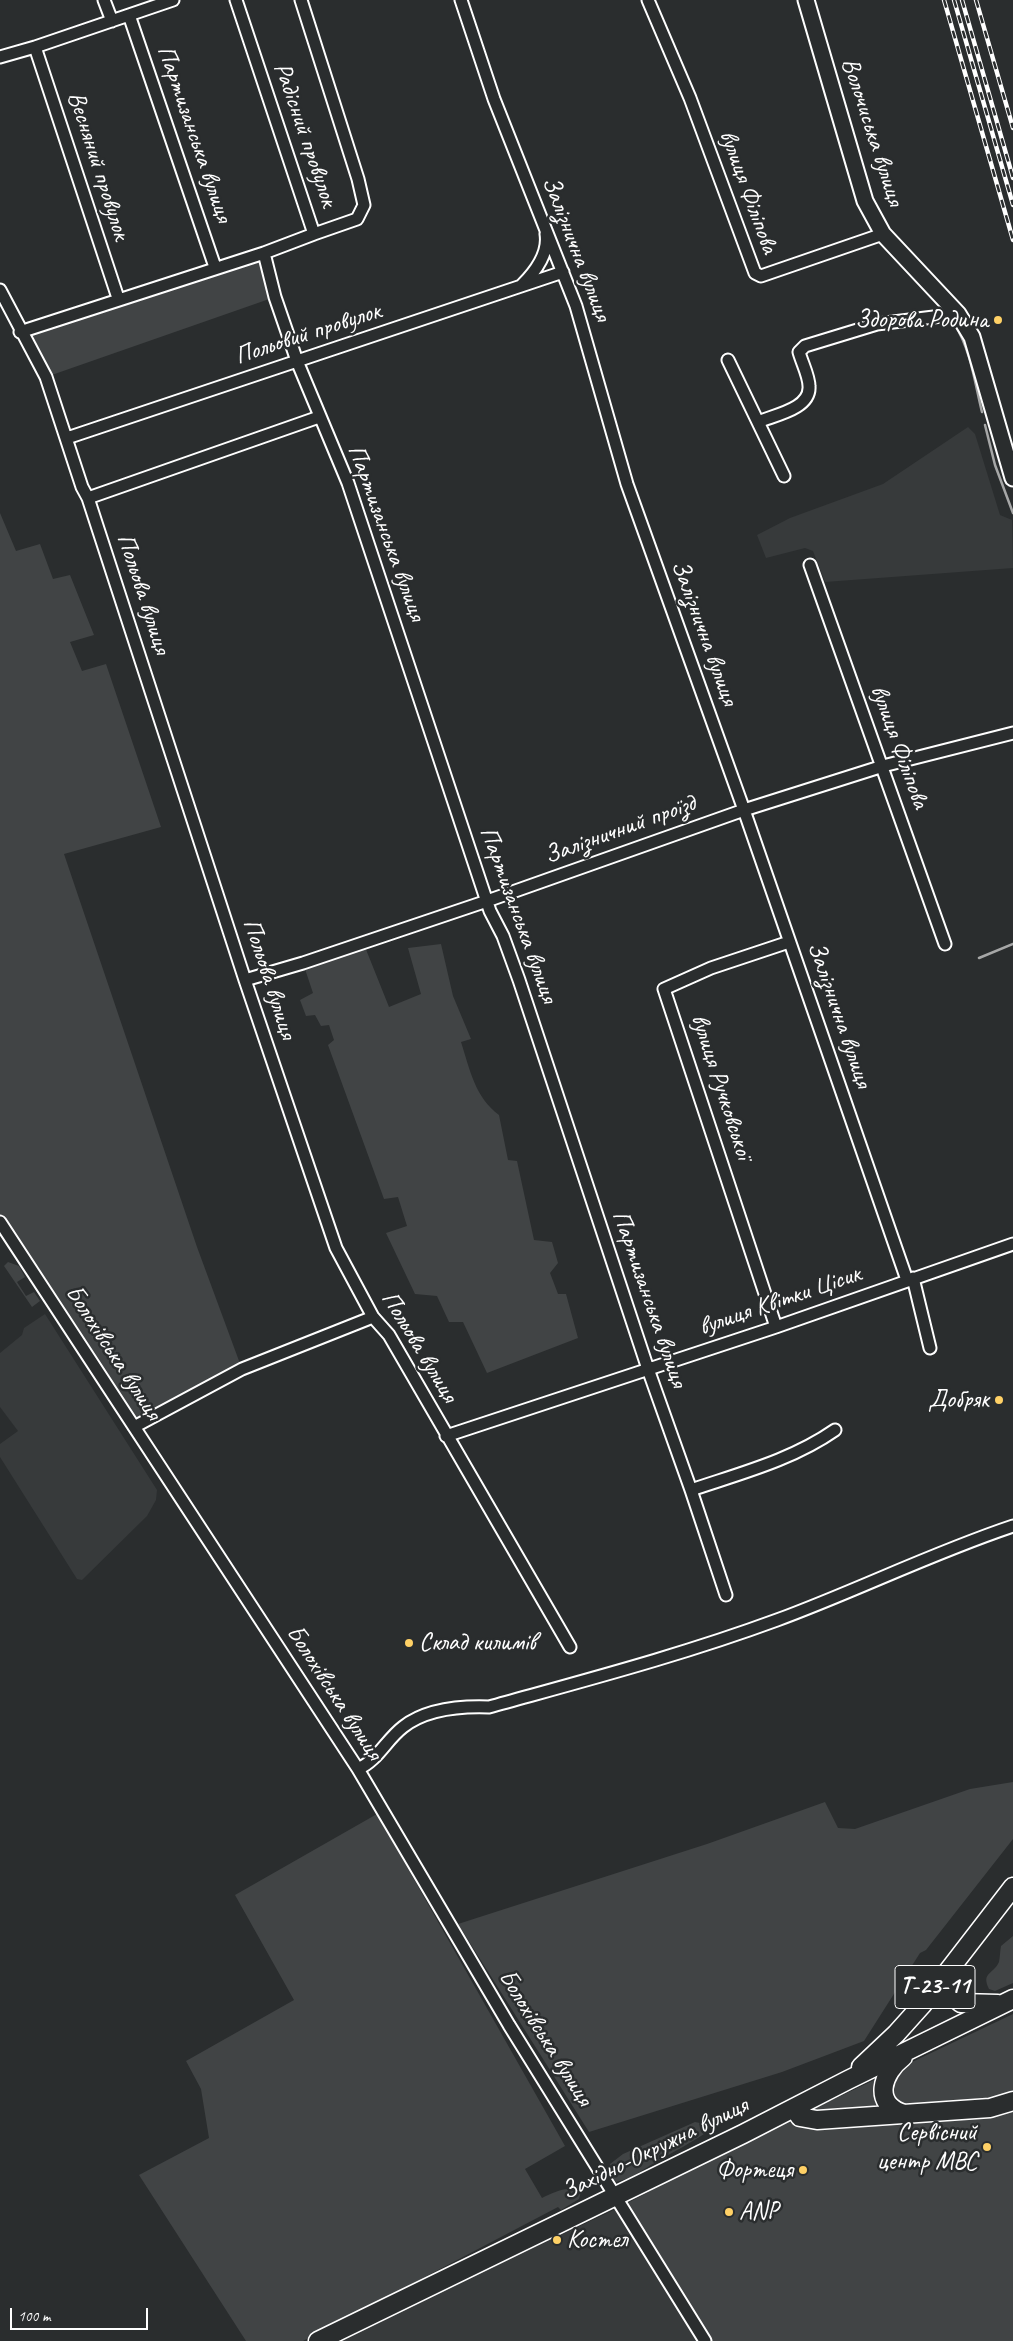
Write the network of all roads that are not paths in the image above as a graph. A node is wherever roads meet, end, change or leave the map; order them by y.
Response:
1 (104, 0) edge
2 (172, 0) edge
3 (236, 0) edge
4 (301, 0) edge
5 (461, 0) edge
6 (648, 0) edge
7 (806, 0) edge
8 (129, 15) junction
9 (112, 21) junction
10 (35, 48) junction
11 (0, 57) edge
12 (545, 226) junction
13 (314, 234) junction
14 (883, 234) junction
15 (264, 253) junction
16 (215, 267) junction
17 (563, 272) junction
18 (521, 286) junction
19 (0, 290) edge
20 (118, 298) junction
21 (958, 314) junction
22 (20, 332) junction
23 (728, 360) dead end
24 (296, 361) junction
25 (319, 417) junction
26 (758, 422) junction
27 (66, 438) junction
28 (784, 476) dead end
29 (1013, 478) edge
30 (88, 498) junction
31 (810, 565) dead end
32 (1013, 733) edge
33 (883, 766) junction
34 (744, 810) junction
35 (487, 901) junction
36 (789, 942) junction
37 (945, 944) dead end
38 (245, 980) junction
39 (0, 1222) edge
40 (1013, 1244) edge
41 (910, 1279) junction
42 (373, 1317) junction
43 (776, 1327) junction
44 (930, 1348) dead end
45 (648, 1369) junction
46 (134, 1427) junction
47 (835, 1430) dead end
48 (446, 1436) junction
49 (691, 1490) junction
50 (1013, 1526) edge
51 (726, 1595) dead end
52 (570, 1647) dead end
53 (358, 1769) junction
54 (1013, 1887) edge
55 (962, 1952) junction
56 (1008, 2002) edge
57 (915, 2048) junction
58 (848, 2080) junction
59 (1013, 2101) edge
60 (794, 2108) junction
61 (904, 2114) junction
62 (616, 2196) junction
63 (318, 2341) edge
64 (706, 2341) edge

1 - 9 street
2 - 8 street
3 - 13 street, Радісний провулок
4 - 13 street
5 - 12 street, Залізнична вулиця
6 - 14 street, вулиця Філіпова
7 - 14 main road, Волочиська вулиця
8 - 9 street
8 - 16 street, Партизанська вулиця
9 - 10 street
10 - 11 street
10 - 20 street, Весняний провулок
12 - 17 street, Залізнична вулиця
12 - 18 street
13 - 15 street, Радісний провулок
14 - 21 main road, Волочиська вулиця
15 - 16 street, Радісний провулок
15 - 24 street, Партизанська вулиця
16 - 20 street, Радісний провулок
17 - 18 street, Польовий провулок
17 - 34 street, Залізнична вулиця
18 - 24 street, Польовий провулок
19 - 22 street, Польова вулиця
20 - 22 street, Радісний провулок
21 - 26 street
21 - 29 main road, Волочиська вулиця
22 - 27 street, Польова вулиця
23 - 26 street
24 - 25 street, Партизанська вулиця
24 - 27 street, Польовий провулок
25 - 30 street
25 - 35 street, Партизанська вулиця
26 - 28 street
27 - 30 street, Польова вулиця
30 - 38 street, Польова вулиця
31 - 33 street, вулиця Філіпова
32 - 33 street, Залізничний проїзд
33 - 34 street, Залізничний проїзд
33 - 37 street, вулиця Філіпова
34 - 35 street, Залізничний проїзд
34 - 36 street, Залізнична вулиця
35 - 38 street, Залізничний проїзд
35 - 45 street, Партизанська вулиця
36 - 41 street, Залізнична вулиця
36 - 43 street, вулиця Ручковської
38 - 42 street, Польова вулиця
39 - 46 street, Болохівська вулиця
40 - 41 street, вулиця Квітки Цісик
41 - 43 street, вулиця Квітки Цісик
41 - 44 street, Залізнична вулиця
42 - 46 street
42 - 48 street, Польова вулиця
43 - 45 street, вулиця Квітки Цісик
45 - 48 street, вулиця Квітки Цісик
45 - 49 street, Партизанська вулиця
46 - 53 street, Болохівська вулиця
47 - 49 street
48 - 52 street, Польова вулиця
49 - 51 street, Партизанська вулиця
50 - 53 street
53 - 62 street, Болохівська вулиця
54 - 55 main road, Т-23-11
55 - 56 main road
55 - 58 main road, Т-23-11
56 - 57 main road, Західно-Окружна вулиця
57 - 58 main road, Західно-Окружна вулиця
57 - 61 main road
58 - 60 main road, Західно-Окружна вулиця / Т-23-11
59 - 61 main road
60 - 61 main road
60 - 62 main road, Західно-Окружна вулиця / Т-23-11
62 - 63 main road, Західно-Окружна вулиця
62 - 64 street, Болохівська вулиця

